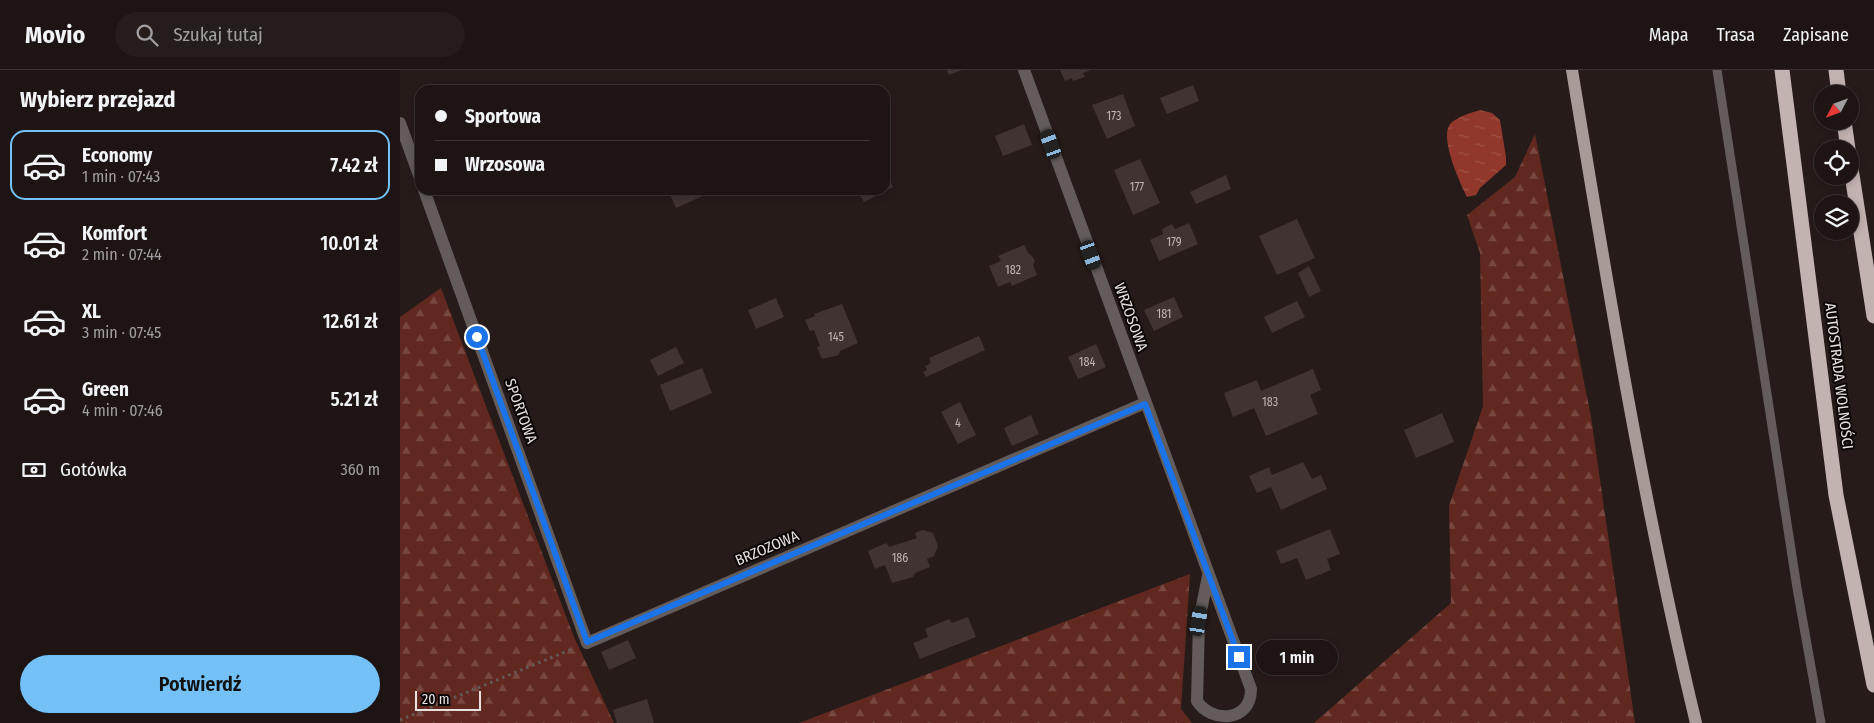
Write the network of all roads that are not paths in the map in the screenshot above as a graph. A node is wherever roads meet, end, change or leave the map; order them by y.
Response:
1 (1024, 70) edge
2 (1572, 70) edge
3 (1717, 70) edge
4 (1782, 70) edge
5 (1836, 70) edge
6 (1838, 85) edge
7 (400, 123) edge
8 (415, 164) edge
9 (1854, 185) edge
10 (426, 195) edge
11 (1874, 316) edge
12 (1145, 404) junction
13 (1208, 576) junction
14 (587, 642) joint
15 (1874, 685) edge
16 (1696, 723) edge
17 (1821, 723) edge

1 - 12 street, WRZOSOWA
2 - 16 main road
3 - 17 lane
4 - 15 highway, AUTOSTRADA WOLNOŚCI
5 - 6 highway
7 - 8 street
9 - 11 highway
10 - 14 street, SPORTOWA
12 - 13 street, WRZOSOWA
12 - 14 street, BRZOZOWA
13 - 13 street, WRZOSOWA

